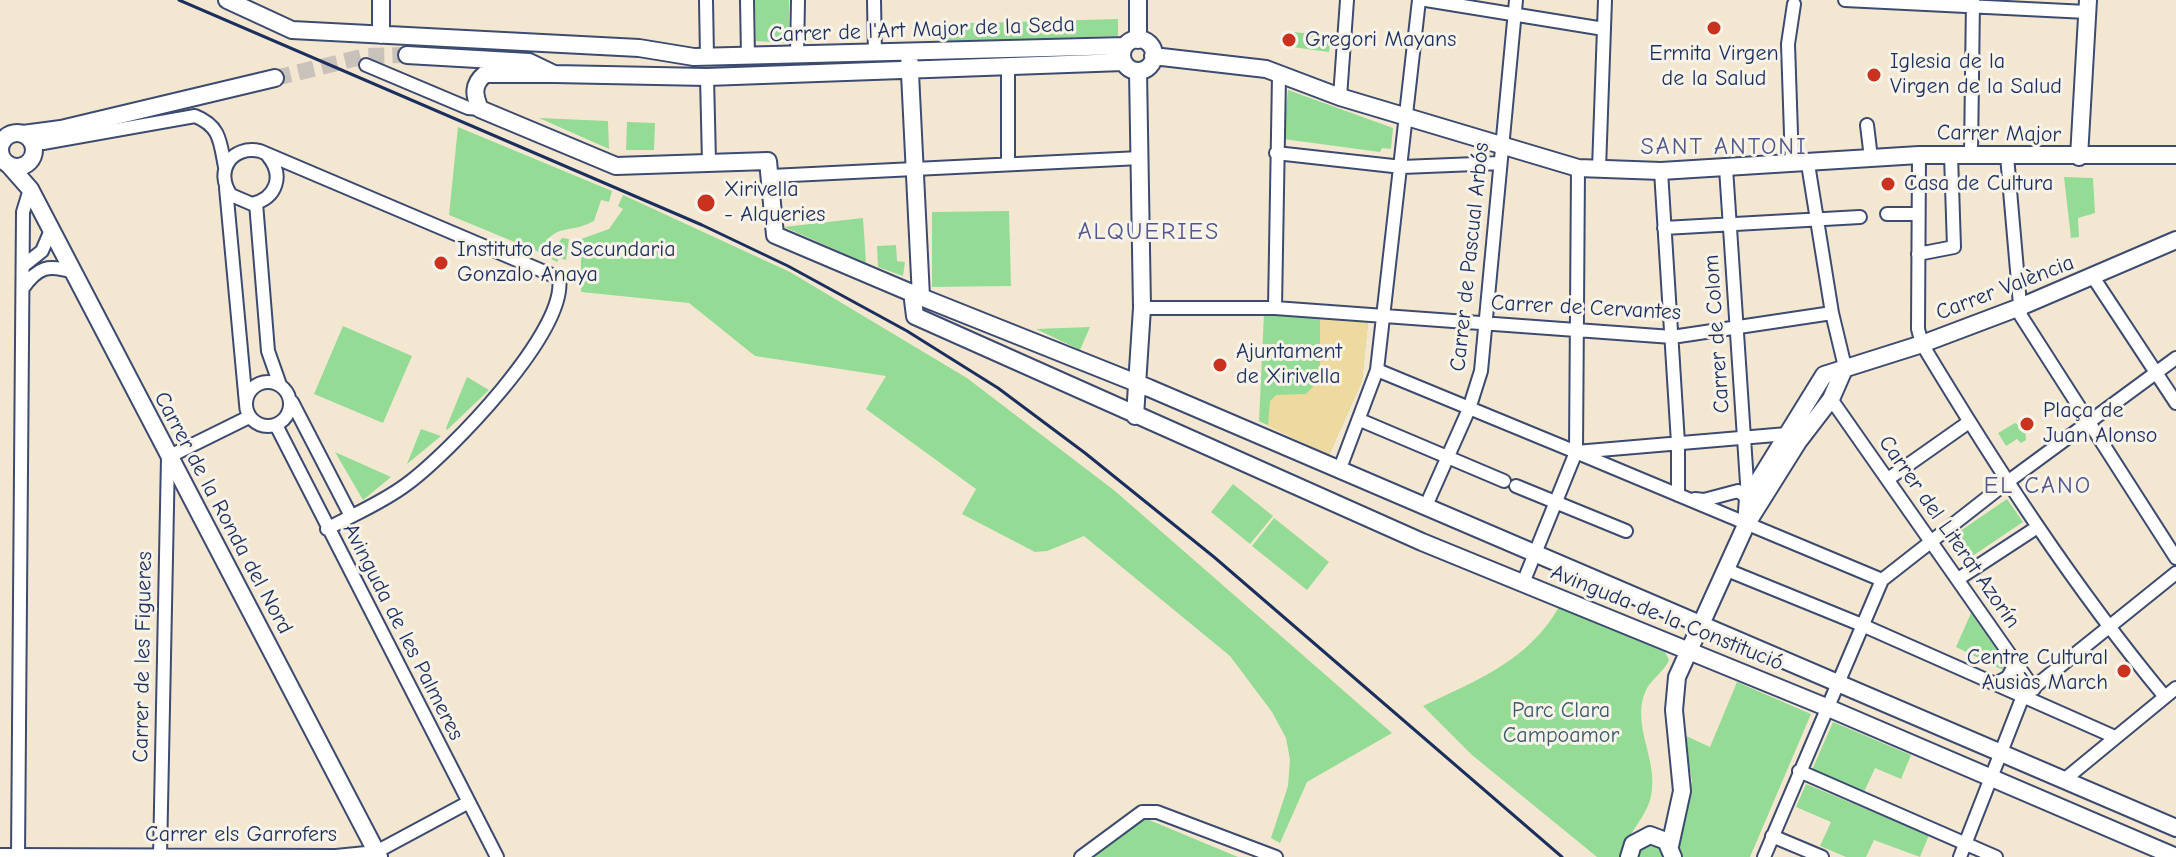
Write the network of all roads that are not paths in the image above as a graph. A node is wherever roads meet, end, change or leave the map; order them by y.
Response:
1 (227, 0) edge
2 (381, 0) edge
3 (706, 0) edge
4 (747, 0) edge
5 (798, 0) edge
6 (874, 0) edge
7 (1138, 0) edge
8 (1347, 0) edge
9 (1419, 0) edge
10 (1426, 0) edge
11 (1516, 0) edge
12 (1605, 0) edge
13 (1809, 0) edge
14 (1845, 0) edge
15 (1791, 1) edge
16 (1973, 4) edge
17 (2088, 6) edge
18 (1514, 15) junction
19 (1604, 29) junction
20 (381, 35) junction
21 (539, 45) junction
22 (875, 54) junction
23 (407, 55) tunnel mouth
24 (1131, 55) junction
25 (707, 56) junction
26 (748, 56) junction
27 (797, 56) junction
28 (497, 59) junction
29 (909, 62) junction
30 (366, 65) dead end
31 (1008, 66) junction
32 (554, 74) junction
33 (1279, 76) junction
34 (707, 77) junction
35 (275, 78) tunnel mouth
36 (1340, 97) junction
37 (480, 109) junction
38 (1407, 116) junction
39 (1867, 125) dead end
40 (61, 129) junction
41 (10, 136) edge
42 (1503, 145) junction
43 (36, 153) junction
44 (1276, 153) junction
45 (1919, 155) junction
46 (1951, 155) junction
47 (1971, 155) junction
48 (2176, 155) edge
49 (268, 156) junction
50 (2007, 156) junction
51 (2079, 157) junction
52 (1140, 158) junction
53 (1871, 158) junction
54 (4, 161) edge
55 (709, 162) junction
56 (1008, 163) junction
57 (1500, 163) junction
58 (1800, 164) junction
59 (225, 167) junction
60 (1402, 167) junction
61 (1578, 168) junction
62 (1726, 168) junction
63 (915, 169) junction
64 (1599, 169) junction
65 (1661, 171) junction
66 (771, 176) junction
67 (226, 188) junction
68 (30, 189) junction
69 (256, 203) junction
70 (1887, 214) dead end
71 (1917, 214) junction
72 (1860, 217) dead end
73 (1817, 220) junction
74 (1730, 224) junction
75 (1664, 228) junction
76 (51, 230) junction
77 (2175, 244) edge
78 (1918, 254) junction
79 (23, 266) junction
80 (73, 272) junction
81 (2093, 277) junction
82 (23, 288) junction
83 (921, 297) junction
84 (2020, 307) junction
85 (1142, 308) junction
86 (1275, 308) junction
87 (952, 309) junction
88 (1832, 313) junction
89 (1385, 317) junction
90 (1484, 323) junction
91 (1736, 326) junction
92 (1140, 331) junction
93 (1576, 331) junction
94 (946, 332) junction
95 (1672, 337) junction
96 (1922, 344) junction
97 (2176, 358) edge
98 (1845, 367) junction
99 (1377, 370) junction
100 (2156, 373) junction
101 (1117, 375) junction
102 (280, 385) junction
103 (1143, 385) junction
104 (289, 396) junction
105 (1831, 399) junction
106 (2176, 403) edge
107 (1469, 409) junction
108 (247, 410) junction
109 (1139, 418) junction
110 (1360, 420) junction
111 (1969, 422) junction
112 (2088, 422) junction
113 (276, 425) junction
114 (1787, 434) junction
115 (1744, 438) junction
116 (1678, 443) junction
117 (1576, 452) junction
118 (168, 457) junction
119 (1448, 457) junction
120 (1339, 471) junction
121 (1888, 479) junction
122 (2006, 483) junction
123 (1678, 495) junction
124 (1748, 498) junction
125 (1553, 502) junction
126 (1425, 508) junction
127 (351, 516) junction
128 (1746, 525) junction
129 (2036, 528) junction
130 (327, 529) junction
131 (1626, 531) dead end
132 (1931, 542) junction
133 (1533, 553) junction
134 (2176, 558) edge
135 (1727, 570) junction
136 (2176, 573) edge
137 (1958, 579) junction
138 (1882, 580) junction
139 (1523, 583) junction
140 (1704, 625) junction
141 (1862, 625) junction
142 (2109, 629) junction
143 (1690, 652) junction
144 (2016, 662) junction
145 (1838, 680) junction
146 (1996, 684) junction
147 (2176, 688) edge
148 (2028, 692) junction
149 (2165, 697) junction
150 (1826, 707) junction
151 (2115, 737) junction
152 (1999, 752) junction
153 (1799, 771) junction
154 (1989, 778) junction
155 (2064, 780) junction
156 (469, 802) junction
157 (1676, 819) junction
158 (2176, 828) edge
159 (1655, 835) junction
160 (1772, 836) junction
161 (1966, 844) junction
162 (1672, 852) edge
163 (0, 855) edge
164 (377, 855) edge
165 (18, 856) edge
166 (160, 856) edge
167 (497, 857) edge
168 (1081, 857) edge
169 (1276, 857) edge
170 (1629, 857) edge
171 (1764, 857) edge
172 (1822, 857) edge
173 (1960, 857) edge
174 (1996, 857) edge
175 (2176, 857) edge

1 - 20 street, Carrer de l'Art Major de la Seda
2 - 20 street
3 - 25 street
4 - 26 street
5 - 27 street
6 - 22 street
7 - 24 street
8 - 36 street
9 - 38 street
10 - 18 street
11 - 18 street, Carrer de Pascual Arbós
12 - 19 street
13 - 15 street
14 - 16 street
15 - 58 street
16 - 17 street
16 - 47 street
17 - 51 street
18 - 19 street
18 - 42 street, Carrer de Pascual Arbós
19 - 64 street
20 - 21 street, Carrer de l'Art Major de la Seda
21 - 25 street, Carrer de l'Art Major de la Seda
21 - 28 street, Carrer de l'Art Major de la Seda
22 - 27 street, Carrer de l'Art Major de la Seda
22 - 29 street, Carrer de l'Art Major de la Seda
23 - 28 street, Carrer de l'Art Major de la Seda
24 - 29 street, Carrer de l'Art Major de la Seda
24 - 31 street, Carrer de l'Art Major de la Seda
24 - 33 street
24 - 52 street
25 - 26 street, Carrer de l'Art Major de la Seda
25 - 34 street
25 - 34 street
26 - 27 street, Carrer de l'Art Major de la Seda
28 - 32 street, Carrer de l'Art Major de la Seda
29 - 31 street, Carrer de l'Art Major de la Seda
29 - 34 street, Carrer de l'Art Major de la Seda
29 - 63 street
30 - 37 street
31 - 56 street
32 - 34 street, Carrer de l'Art Major de la Seda
32 - 37 street, Carrer de l'Art Major de la Seda
33 - 36 street
33 - 44 street
34 - 55 street
35 - 40 street
36 - 38 street
37 - 55 street
38 - 42 street
38 - 60 street
39 - 53 street
40 - 41 street
40 - 43 street
41 - 43 street
41 - 54 street
42 - 57 street, Carrer de Pascual Arbós
42 - 61 street, Carrer Major
43 - 54 street
43 - 59 street
43 - 68 street, Carrer de la Ronda del Nord
44 - 60 street
44 - 86 street
45 - 46 street, Carrer Major
45 - 53 street, Carrer Major
45 - 71 street
46 - 47 street, Carrer Major
46 - 78 street
47 - 50 street, Carrer Major
48 - 51 street, Carrer Major
49 - 59 street
49 - 69 street
49 - 127 street
50 - 51 street, Carrer Major
50 - 84 street
52 - 56 street
52 - 85 street
53 - 58 street, Carrer Major
54 - 68 street, Carrer de la Ronda del Nord
55 - 66 street
56 - 63 street
57 - 60 street
57 - 90 street, Carrer de Pascual Arbós
58 - 62 street, Carrer Major
58 - 73 street
59 - 67 street
60 - 89 street
61 - 64 street, Carrer Major
61 - 93 street
62 - 65 street, Carrer Major
62 - 74 street, Carrer de Colom
63 - 66 street
63 - 83 street
64 - 65 street, Carrer Major
65 - 75 street
66 - 83 street, Avinguda de la Constitució
67 - 69 street
67 - 108 street
68 - 76 street, Carrer de la Ronda del Nord
68 - 79 street
69 - 102 street
70 - 71 street
71 - 78 street
72 - 73 street
73 - 74 street
73 - 88 street
74 - 75 street
74 - 91 street, Carrer de Colom
75 - 95 street
76 - 79 street
76 - 80 street, Carrer de la Ronda del Nord
77 - 81 street, Carrer València
78 - 96 street
79 - 82 street
80 - 82 street
80 - 118 street, Carrer de la Ronda del Nord
81 - 84 street, Carrer València
81 - 100 street
82 - 165 street
83 - 87 street, Avinguda de la Constitució
83 - 94 street, Avinguda de la Constitució
84 - 96 street, Carrer València
84 - 112 street
85 - 86 street, Carrer de Cervantes
85 - 92 street
86 - 89 street, Carrer de Cervantes
87 - 94 street
87 - 101 street, Avinguda de la Constitució
88 - 91 street, Carrer de Cervantes
88 - 98 street
89 - 90 street, Carrer de Cervantes
89 - 99 street
90 - 93 street, Carrer de Cervantes
90 - 107 street, Carrer de Pascual Arbós
91 - 95 street, Carrer de Cervantes
91 - 115 street, Carrer de Colom
92 - 101 street
92 - 103 street
93 - 95 street, Carrer de Cervantes
93 - 117 street
94 - 109 street, Avinguda de la Constitució
95 - 116 street
96 - 98 street, Carrer València
96 - 111 street
97 - 100 street
98 - 105 street
98 - 114 street
99 - 107 street
99 - 110 street
100 - 106 street
100 - 112 street
101 - 103 street, Avinguda de la Constitució
102 - 104 street
102 - 108 street
103 - 109 street
103 - 120 street, Avinguda de la Constitució
104 - 113 street
104 - 127 street, Avinguda de les Palmeres
105 - 121 street, Carrer del Literat Azorín
105 - 128 street
107 - 117 street
107 - 119 street, Carrer de Pascual Arbós
108 - 113 street
108 - 118 street
109 - 139 street, Avinguda de la Constitució
110 - 119 street
110 - 120 street
111 - 121 street
111 - 122 street
112 - 122 street
112 - 134 street
113 - 130 street, Avinguda de les Palmeres
114 - 115 street
114 - 124 street
115 - 116 street
115 - 124 street, Carrer de Colom
116 - 117 street
116 - 123 street
117 - 123 street
117 - 125 street
118 - 164 street, Carrer de la Ronda del Nord
118 - 166 street, Carrer de les Figueres
119 - 125 street
119 - 126 street, Carrer de Pascual Arbós
120 - 126 street, Avinguda de la Constitució
121 - 132 street, Carrer del Literat Azorín
122 - 129 street
122 - 132 street
123 - 124 street
123 - 128 street
124 - 128 street
125 - 131 street
125 - 133 street
126 - 133 street, Avinguda de la Constitució
127 - 130 street
128 - 135 street
128 - 138 street
129 - 137 street
129 - 142 street
130 - 156 street, Avinguda de les Palmeres
132 - 137 street, Carrer del Literat Azorín
132 - 138 street
133 - 139 street
133 - 140 street, Avinguda de la Constitució
135 - 140 street
135 - 141 street
136 - 142 street
137 - 144 street, Carrer del Literat Azorín
138 - 141 street
139 - 143 street, Avinguda de la Constitució
140 - 143 street
140 - 145 street, Avinguda de la Constitució
141 - 145 street
141 - 146 street
142 - 148 street
142 - 149 street
143 - 150 street, Avinguda de la Constitució
143 - 157 street
144 - 146 street
144 - 148 street, Carrer del Literat Azorín
145 - 150 street
145 - 152 street, Avinguda de la Constitució
146 - 148 street
147 - 149 street
148 - 151 street
148 - 152 street
149 - 151 street
150 - 153 street
150 - 154 street, Avinguda de la Constitució
151 - 155 street
152 - 154 street
152 - 155 street, Avinguda de la Constitució
153 - 160 street
153 - 161 street
154 - 161 street
154 - 175 street, Avinguda de la Constitució
155 - 158 street, Avinguda de la Constitució
156 - 164 street, Carrer els Garrofers
156 - 167 street, Avinguda de les Palmeres
157 - 159 street
157 - 162 street
159 - 162 street
159 - 170 street
160 - 171 street
160 - 172 street
161 - 173 street
161 - 174 street
163 - 165 street, Carrer els Garrofers
164 - 166 street, Carrer els Garrofers
165 - 166 street, Carrer els Garrofers
168 - 169 street

